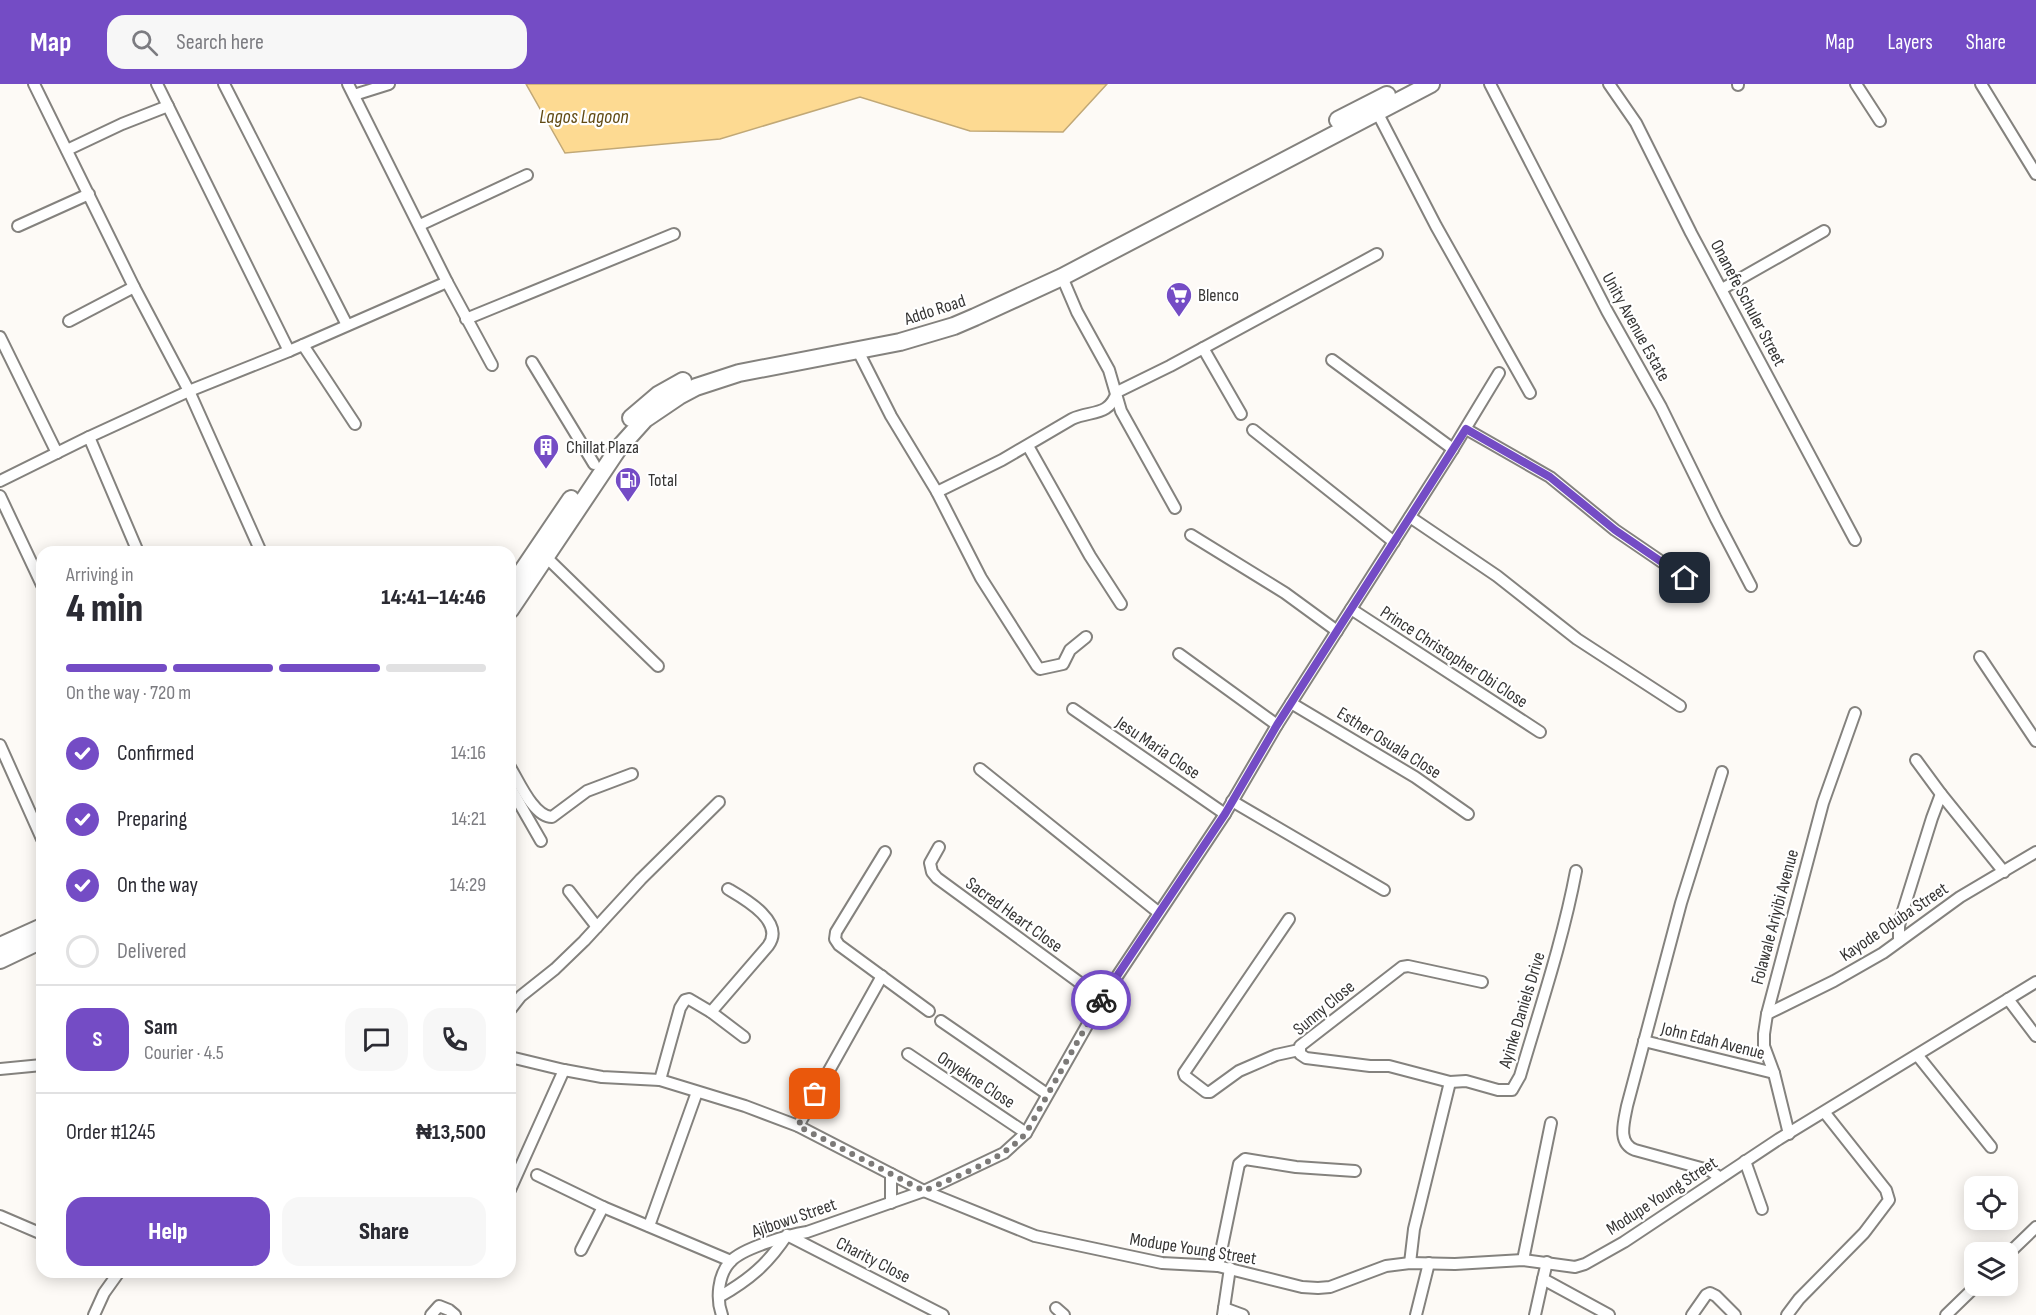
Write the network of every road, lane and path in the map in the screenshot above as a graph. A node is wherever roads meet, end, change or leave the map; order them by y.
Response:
1 (34, 84) edge
2 (157, 84) edge
3 (224, 84) edge
4 (348, 84) edge
5 (389, 84) edge
6 (1409, 84) edge
7 (1431, 84) edge
8 (1490, 84) edge
9 (1856, 84) edge
10 (1981, 84) edge
11 (1613, 86) edge
12 (354, 96) junction
13 (168, 106) junction
14 (1377, 112) junction
15 (1880, 121) dead end
16 (67, 150) junction
17 (2036, 174) edge
18 (527, 175) dead end
19 (89, 194) junction
20 (420, 225) junction
21 (18, 226) dead end
22 (1824, 231) dead end
23 (674, 234) dead end
24 (1377, 255) dead end
25 (1062, 278) junction
26 (447, 282) junction
27 (134, 287) junction
28 (1722, 289) junction
29 (466, 319) junction
30 (69, 321) dead end
31 (347, 325) junction
32 (0, 337) edge
33 (303, 345) junction
34 (1203, 348) junction
35 (856, 349) junction
36 (289, 351) junction
37 (1332, 360) dead end
38 (532, 362) dead end
39 (492, 365) dead end
40 (1499, 374) dead end
41 (189, 391) junction
42 (1117, 392) junction
43 (1530, 393) dead end
44 (1241, 414) dead end
45 (355, 424) dead end
46 (1466, 429) junction
47 (1253, 430) dead end
48 (89, 437) junction
49 (1028, 446) junction
50 (1454, 449) junction
51 (57, 453) junction
52 (594, 464) junction
53 (0, 481) edge
54 (937, 492) junction
55 (0, 496) edge
56 (1175, 508) dead end
57 (1410, 517) junction
58 (1191, 535) dead end
59 (1855, 540) dead end
60 (1394, 542) junction
61 (135, 546) edge
62 (258, 546) edge
63 (546, 557) junction
64 (36, 572) edge
65 (516, 580) edge
66 (1751, 586) dead end
67 (1703, 590) dead end
68 (516, 601) edge
69 (1120, 604) dead end
70 (1351, 609) junction
71 (1337, 631) junction
72 (1086, 637) dead end
73 (1179, 654) dead end
74 (1980, 657) dead end
75 (658, 666) dead end
76 (1291, 703) junction
77 (1680, 706) dead end
78 (1073, 709) dead end
79 (1855, 713) dead end
80 (1277, 725) junction
81 (1540, 732) dead end
82 (2036, 741) edge
83 (1, 749) edge
84 (1916, 760) dead end
85 (980, 769) dead end
86 (1722, 772) dead end
87 (632, 774) dead end
88 (516, 777) edge
89 (1941, 794) junction
90 (516, 798) edge
91 (1233, 801) junction
92 (719, 802) dead end
93 (1225, 814) junction
94 (1468, 814) dead end
95 (36, 826) edge
96 (540, 841) dead end
97 (939, 847) dead end
98 (885, 852) dead end
99 (2036, 852) edge
100 (1576, 871) dead end
101 (2004, 872) junction
102 (728, 889) dead end
103 (1384, 890) dead end
104 (569, 891) dead end
105 (1158, 912) junction
106 (1289, 919) dead end
107 (597, 927) junction
108 (36, 930) edge
109 (1899, 941) junction
110 (36, 943) edge
111 (0, 946) edge
112 (0, 960) edge
113 (882, 976) junction
114 (1482, 982) dead end
115 (2036, 982) edge
116 (1102, 999) junction
117 (2008, 999) junction
118 (516, 1002) edge
119 (929, 1011) dead end
120 (711, 1012) junction
121 (1767, 1014) junction
122 (941, 1021) dead end
123 (2036, 1036) edge
124 (744, 1037) dead end
125 (1644, 1041) junction
126 (1299, 1050) junction
127 (908, 1054) dead end
128 (1918, 1056) junction
129 (516, 1058) edge
130 (36, 1066) edge
131 (0, 1069) edge
132 (564, 1070) junction
133 (1774, 1073) junction
134 (660, 1080) junction
135 (1450, 1082) junction
136 (697, 1092) junction
137 (1047, 1094) junction
138 (1825, 1113) junction
139 (1551, 1123) dead end
140 (798, 1126) junction
141 (1026, 1133) junction
142 (1788, 1134) junction
143 (1991, 1147) dead end
144 (1745, 1161) junction
145 (1355, 1171) dead end
146 (891, 1174) junction
147 (537, 1175) dead end
148 (516, 1177) edge
149 (1720, 1178) junction
150 (924, 1191) junction
151 (891, 1203) junction
152 (603, 1207) junction
153 (1762, 1209) dead end
154 (0, 1216) edge
155 (649, 1226) junction
156 (2036, 1227) edge
157 (36, 1231) edge
158 (787, 1235) junction
159 (2018, 1244) edge
160 (581, 1250) dead end
161 (1523, 1260) junction
162 (731, 1261) junction
163 (1547, 1262) junction
164 (1410, 1263) junction
165 (1429, 1263) junction
166 (1224, 1267) junction
167 (115, 1278) edge
168 (1543, 1279) junction
169 (1966, 1296) edge
170 (719, 1297) junction
171 (1224, 1311) edge
172 (94, 1315) edge
173 (431, 1315) edge
174 (455, 1315) edge
175 (722, 1315) edge
176 (943, 1315) edge
177 (1243, 1315) edge
178 (1416, 1315) edge
179 (1535, 1315) edge
180 (1609, 1315) edge
181 (1692, 1315) edge
182 (1735, 1315) edge
183 (1787, 1315) edge
184 (1946, 1315) edge

1 - 16 street
2 - 13 street
3 - 31 street
4 - 12 street
5 - 12 street
6 - 52 main road, Addo Road
7 - 14 main road, Addo Road
8 - 66 street, Unity Avenue Estate
9 - 15 street
10 - 17 street
11 - 28 street, Onanefe Schuler Street
12 - 20 street
13 - 16 street
13 - 36 street
14 - 25 main road, Addo Road
14 - 43 street
16 - 19 street
18 - 20 street
19 - 21 street
19 - 27 street
20 - 26 street
22 - 28 street
23 - 29 street
24 - 34 street
25 - 35 main road, Addo Road
25 - 42 street
26 - 29 street
26 - 31 street
27 - 30 street
27 - 41 street
28 - 59 street, Onanefe Schuler Street
29 - 39 street
31 - 33 street
32 - 51 street
33 - 36 street
33 - 45 street
34 - 42 street
34 - 44 street
35 - 54 street
35 - 63 main road, Addo Road
36 - 41 street
37 - 50 street
38 - 52 street
40 - 46 street, Ajibowu Street
41 - 48 street
41 - 62 street
42 - 49 street
42 - 56 street
46 - 50 street, Ajibowu Street
46 - 67 street
47 - 60 street
48 - 51 street
48 - 61 street
49 - 54 street
49 - 69 street
50 - 57 street, Ajibowu Street
51 - 53 street
52 - 65 main road, Addo Road
54 - 72 street
55 - 64 street
57 - 60 street, Ajibowu Street
57 - 77 street
58 - 71 street
60 - 70 street, Ajibowu Street
63 - 68 main road, Addo Road
63 - 75 street
70 - 71 street, Ajibowu Street
70 - 81 street, Prince Christopher Obi Close
71 - 76 street, Ajibowu Street
73 - 80 street
74 - 82 street
76 - 80 street, Ajibowu Street
76 - 94 street, Esther Osuala Close
78 - 93 street, Jesu Maria Close
79 - 121 street, Folawale Ariyibi Avenue
80 - 91 street, Ajibowu Street
83 - 95 street
84 - 89 street
85 - 105 street
86 - 125 street
87 - 88 street
89 - 101 street
89 - 109 street
90 - 96 street
91 - 93 street, Ajibowu Street
91 - 103 street
92 - 107 street
93 - 105 street, Ajibowu Street
97 - 116 street, Sacred Heart Close
98 - 113 street
99 - 101 street, Kayode Oduba Street
100 - 135 street, Ayinke Daniels Drive
101 - 109 street, Kayode Oduba Street
102 - 120 street
104 - 107 street
105 - 116 street, Ajibowu Street
106 - 126 street
107 - 118 street
108 - 111 main road
109 - 121 street, Kayode Oduba Street
110 - 112 main road
113 - 119 street
113 - 140 street
114 - 126 street, Sunny Close
115 - 117 street, Modupe Young Street
116 - 137 street, Ajibowu Street
117 - 123 street
117 - 128 street, Modupe Young Street
120 - 124 street
120 - 134 street
121 - 133 street, Folawale Ariyibi Avenue
122 - 137 street
125 - 133 street, John Edah Avenue
125 - 149 street
126 - 135 street, Sunny Close
127 - 141 street, Onyekne Close
128 - 138 street, Modupe Young Street
128 - 143 street
129 - 132 street, Modupe Young Street
130 - 131 street
132 - 134 street, Modupe Young Street
132 - 148 street
133 - 142 street, Folawale Ariyibi Avenue
134 - 136 street, Modupe Young Street
135 - 164 street
136 - 140 street, Modupe Young Street
136 - 155 street
137 - 141 street, Ajibowu Street
138 - 142 street, Modupe Young Street
138 - 183 street
139 - 161 street
140 - 146 street, Modupe Young Street
141 - 150 street, Ajibowu Street
142 - 144 street, Modupe Young Street
144 - 149 street, Modupe Young Street
144 - 153 street
145 - 166 street
146 - 150 street, Modupe Young Street
146 - 151 street
147 - 152 street
149 - 163 street, Modupe Young Street
150 - 151 street, Ajibowu Street
150 - 166 street, Modupe Young Street
151 - 158 street, Ajibowu Street
152 - 155 street
152 - 160 street
154 - 157 street
155 - 162 street
156 - 159 street
158 - 162 street, Ajibowu Street
158 - 170 street
158 - 176 street, Charity Close
161 - 163 street, Modupe Young Street
161 - 165 street, Modupe Young Street
162 - 170 street
163 - 168 street
164 - 165 street, Modupe Young Street
164 - 166 street, Modupe Young Street
165 - 178 street
166 - 171 street
167 - 172 street
168 - 179 street
168 - 180 street
169 - 184 street
170 - 175 street
171 - 177 street
173 - 174 street
181 - 182 street

